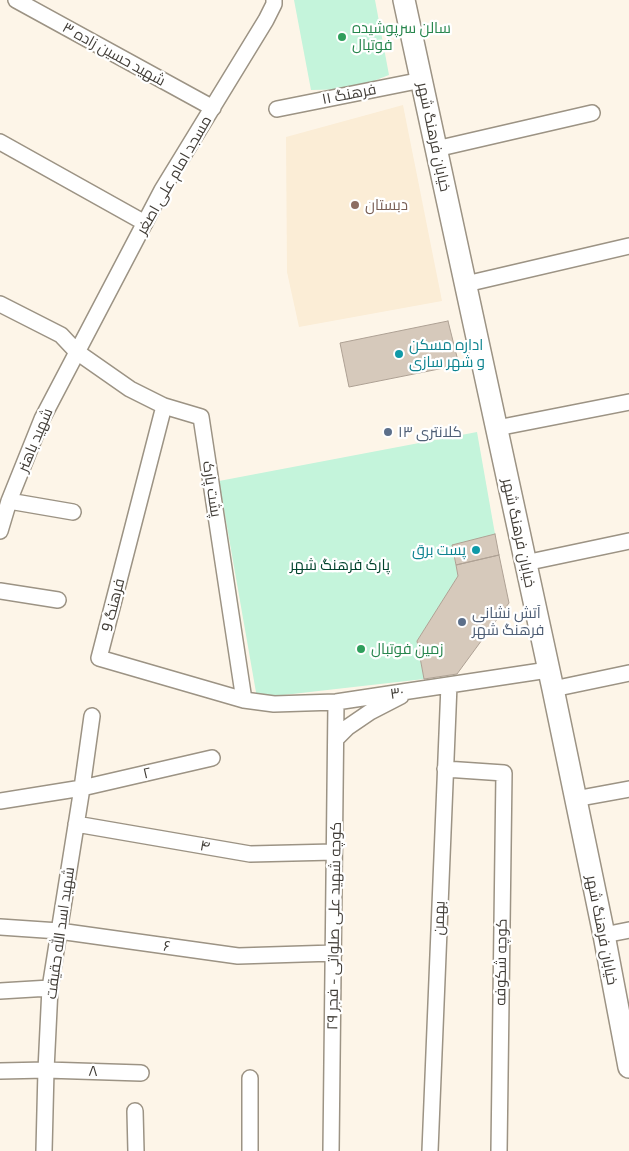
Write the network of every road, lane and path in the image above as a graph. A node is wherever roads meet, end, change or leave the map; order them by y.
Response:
1 (16, 0) edge
2 (274, 0) edge
3 (407, 1) edge
4 (422, 80) junction
5 (213, 108) junction
6 (277, 109) dead end
7 (592, 113) dead end
8 (0, 142) edge
9 (436, 149) junction
10 (145, 223) junction
11 (629, 246) edge
12 (466, 284) junction
13 (0, 304) edge
14 (77, 352) junction
15 (629, 402) edge
16 (164, 406) junction
17 (497, 428) junction
18 (9, 502) junction
19 (73, 512) dead end
20 (0, 531) edge
21 (629, 541) edge
22 (525, 563) junction
23 (0, 591) edge
24 (58, 600) dead end
25 (629, 673) edge
26 (550, 680) junction
27 (449, 685) junction
28 (411, 691) junction
29 (244, 700) junction
30 (336, 702) junction
31 (92, 716) dead end
32 (336, 739) junction
33 (212, 758) dead end
34 (445, 769) junction
35 (82, 788) junction
36 (629, 790) edge
37 (575, 799) junction
38 (0, 802) edge
39 (76, 824) junction
40 (334, 852) junction
41 (0, 927) edge
42 (629, 930) edge
43 (59, 931) junction
44 (604, 935) junction
45 (334, 953) junction
46 (50, 988) junction
47 (0, 991) edge
48 (629, 1067) edge
49 (46, 1070) junction
50 (0, 1071) edge
51 (141, 1073) dead end
52 (250, 1078) dead end
53 (135, 1112) dead end
54 (44, 1151) edge
55 (136, 1151) edge
56 (250, 1151) edge
57 (331, 1151) edge
58 (430, 1151) edge
59 (499, 1151) edge

1 - 5 street, شهید حسین زاده ۳
2 - 5 street, مسجد امام علی اصغر
3 - 4 main road, خیابان فرهنگ شهر
4 - 6 street, فرهنگ ۱۱
4 - 9 main road, خیابان فرهنگ شهر
5 - 10 street, مسجد امام علی اصغر
7 - 9 street
8 - 10 street
9 - 12 main road, خیابان فرهنگ شهر
10 - 14 street, مسجد امام علی اصغر
11 - 12 street
12 - 17 main road, خیابان فرهنگ شهر
13 - 14 street, پشت پارک
14 - 16 street, پشت پارک
14 - 18 street, شهید باهنر
15 - 17 street
16 - 29 street, پشت پارک
16 - 29 street, فرهنگ 9
17 - 22 main road, خیابان فرهنگ شهر
18 - 19 street
18 - 20 street, شهید باهنر
21 - 22 street
22 - 26 main road, خیابان فرهنگ شهر
23 - 24 street
25 - 26 street, ۳۰
26 - 27 street, ۳۰
26 - 37 main road, خیابان فرهنگ شهر
27 - 28 street, ۳۰
27 - 34 street, بهمن
28 - 30 street, ۳۰
28 - 32 street
29 - 30 street, ۳۰
30 - 32 street, کوچه شهید علی صلواتی - فجر ۲۹
31 - 35 street, شهید اسد الله حقیقت
32 - 40 street, کوچه شهید علی صلواتی - فجر ۲۹
33 - 35 street, ۲
34 - 58 street, بهمن
34 - 59 street, کوچه شکوفه
35 - 38 street, ۲
35 - 39 street, شهید اسد الله حقیقت
36 - 37 street
37 - 44 main road, خیابان فرهنگ شهر
39 - 40 street, ۴
39 - 43 street, شهید اسد الله حقیقت
40 - 45 street, کوچه شهید علی صلواتی - فجر ۲۹
41 - 43 street, ۶
42 - 44 street
43 - 45 street, ۶
43 - 46 street, شهید اسد الله حقیقت
44 - 48 main road, خیابان فرهنگ شهر
45 - 57 street, کوچه شهید علی صلواتی - فجر ۲۹
46 - 47 street
46 - 49 street, شهید اسد الله حقیقت
49 - 50 street, ۸
49 - 51 street, ۸
49 - 54 street, شهید اسد الله حقیقت
52 - 56 street
53 - 55 street

